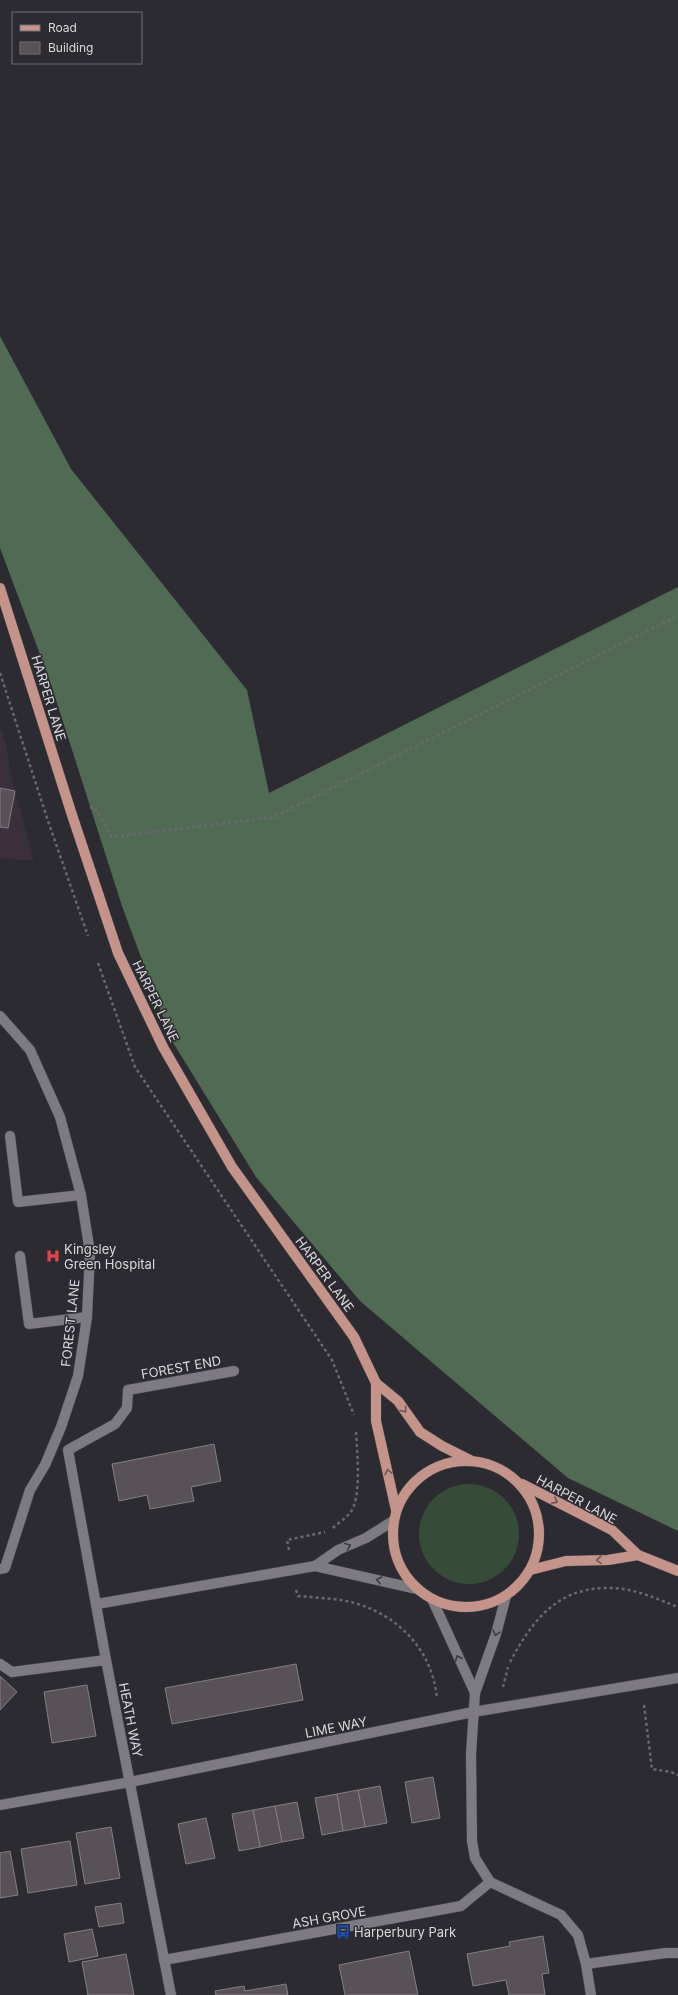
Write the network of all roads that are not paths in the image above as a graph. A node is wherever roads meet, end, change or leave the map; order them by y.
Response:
1 (0, 588) edge
2 (0, 1016) edge
3 (10, 1136) dead end
4 (81, 1195) junction
5 (20, 1256) dead end
6 (87, 1318) junction
7 (234, 1371) dead end
8 (376, 1383) junction
9 (68, 1450) joint
10 (471, 1460) junction
11 (520, 1484) junction
12 (396, 1510) junction
13 (394, 1521) junction
14 (638, 1555) junction
15 (315, 1566) junction
16 (2, 1569) edge
17 (530, 1570) junction
18 (678, 1571) edge
19 (417, 1589) junction
20 (506, 1596) junction
21 (432, 1599) junction
22 (97, 1604) junction
23 (106, 1660) junction
24 (0, 1664) edge
25 (678, 1678) edge
26 (475, 1693) junction
27 (473, 1712) junction
28 (130, 1782) junction
29 (0, 1805) edge
30 (490, 1882) junction
31 (678, 1953) edge
32 (164, 1960) junction
33 (586, 1964) junction
34 (171, 1995) edge
35 (591, 1995) edge

1 - 8 main road, HARPER LANE
2 - 4 street, FOREST LANE
3 - 4 street
4 - 6 street, FOREST LANE
5 - 6 street
6 - 16 street, FOREST LANE
7 - 9 street, FOREST END
8 -> 10 main road, HARPER LANE
12 -> 8 main road, HARPER LANE
9 - 22 street, HEATH WAY
10 - 11 main road
10 - 12 main road
11 -> 14 main road, HARPER LANE
11 - 17 main road
12 - 13 main road
15 -> 13 street
13 - 19 main road
14 -> 17 main road
14 - 18 main road, HARPER LANE
19 -> 15 street
15 - 22 street
17 - 20 main road
19 - 21 main road
20 - 21 main road
20 -> 26 street
26 -> 21 street
22 - 23 street, HEATH WAY
23 - 24 street
23 - 28 street, HEATH WAY
25 - 27 street, LIME WAY
26 - 27 street
27 - 28 street, LIME WAY
27 - 30 street
28 - 29 street, LIME WAY
28 - 32 street, HEATH WAY
30 - 32 street, ASH GROVE
30 - 33 street
31 - 33 street
32 - 34 street, HEATH WAY
33 - 35 street

